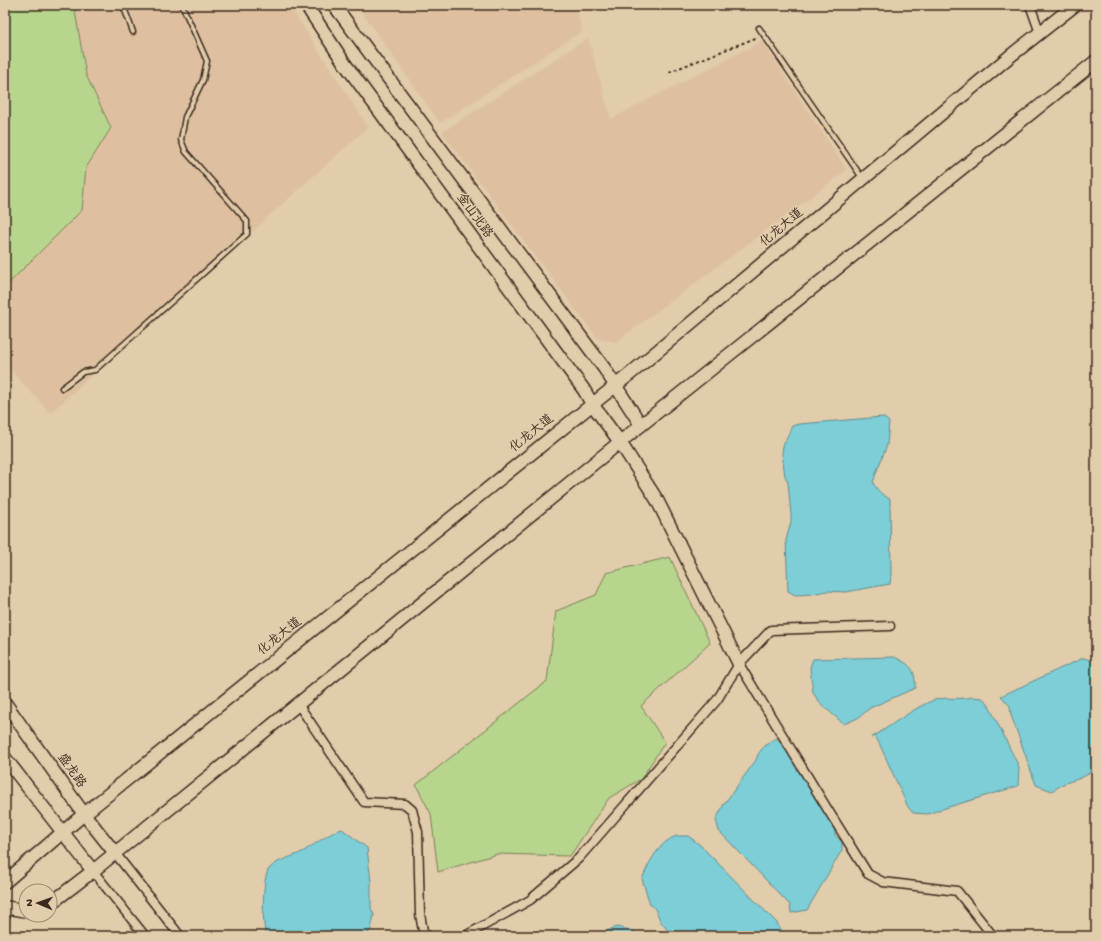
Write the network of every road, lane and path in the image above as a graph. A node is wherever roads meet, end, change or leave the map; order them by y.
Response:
1 (123, 5) edge
2 (182, 5) edge
3 (306, 5) edge
4 (334, 5) edge
5 (1030, 5) edge
6 (1075, 5) edge
7 (759, 28) dead end
8 (133, 32) dead end
9 (1040, 33) junction
10 (764, 35) junction
11 (1096, 61) edge
12 (669, 72) dead end
13 (863, 179) junction
14 (616, 384) junction
15 (62, 388) dead end
16 (592, 404) junction
17 (641, 425) junction
18 (620, 442) junction
19 (890, 626) dead end
20 (739, 664) junction
21 (5, 704) edge
22 (298, 704) junction
23 (5, 758) edge
24 (84, 814) junction
25 (63, 832) junction
26 (115, 853) junction
27 (93, 871) junction
28 (5, 882) edge
29 (58, 898) edge
30 (15, 909) edge
31 (5, 918) edge
32 (145, 936) edge
33 (180, 936) edge
34 (427, 936) edge
35 (464, 936) edge
36 (993, 936) edge

1 - 8 lane
2 - 15 lane
3 - 16 main road, 金山北路
4 - 14 main road, 金山北路
5 - 9 street
6 - 9 main road, 化龙大道
7 - 10 lane
9 - 13 main road, 化龙大道
10 - 12 path
10 - 13 lane
11 - 17 main road
13 - 14 main road, 化龙大道
14 - 16 main road, 化龙大道
14 - 17 main road, 金山北路
16 - 18 main road, 金山北路
16 - 24 main road, 化龙大道
17 - 18 main road
18 - 20 main road, 金山北路
18 - 22 main road
19 - 20 street
20 - 35 street
20 - 36 street
21 - 24 main road, 盛龙路
22 - 26 main road
22 - 34 street
23 - 25 main road
24 - 25 main road, 化龙大道
24 - 26 main road, 盛龙路
25 - 27 main road
25 - 28 main road, 化龙大道
26 - 27 main road
26 - 33 street
27 - 29 main road
27 - 32 street
30 - 31 lane

